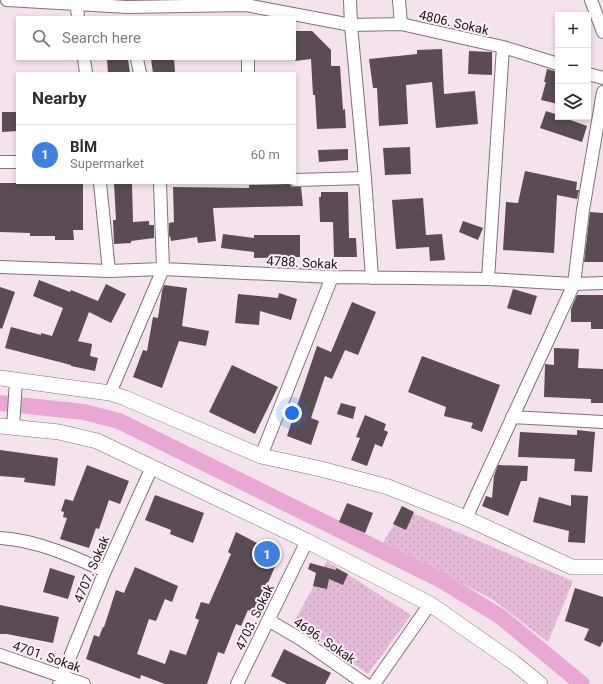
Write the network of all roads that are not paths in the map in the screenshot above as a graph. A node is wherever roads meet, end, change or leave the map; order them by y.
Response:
1 (7, 0) edge
2 (350, 0) edge
3 (399, 0) edge
4 (591, 0) edge
5 (76, 2) edge
6 (246, 2) edge
7 (128, 12) edge
8 (78, 16) edge
9 (246, 16) edge
10 (401, 24) junction
11 (351, 25) junction
12 (603, 32) edge
13 (503, 47) junction
14 (84, 60) edge
15 (137, 60) edge
16 (248, 60) edge
17 (555, 63) edge
18 (86, 72) edge
19 (140, 72) edge
20 (248, 72) edge
21 (591, 75) edge
22 (603, 78) edge
23 (603, 92) edge
24 (0, 162) edge
25 (16, 162) edge
26 (365, 178) junction
27 (296, 180) edge
28 (100, 184) edge
29 (160, 184) edge
30 (0, 267) edge
31 (163, 269) junction
32 (109, 271) junction
33 (332, 277) junction
34 (372, 278) junction
35 (488, 279) junction
36 (603, 283) edge
37 (574, 284) junction
38 (0, 378) edge
39 (16, 380) junction
40 (110, 393) junction
41 (512, 417) junction
42 (9, 422) edge
43 (603, 422) edge
44 (261, 456) junction
45 (152, 467) junction
46 (466, 518) junction
47 (0, 538) edge
48 (307, 541) junction
49 (603, 567) edge
50 (105, 571) junction
51 (430, 604) junction
52 (268, 620) junction
53 (0, 655) edge
54 (61, 680) edge
55 (84, 684) edge
56 (237, 684) edge
57 (365, 684) edge
58 (374, 684) edge
59 (540, 684) edge

1 - 5 street, 4806. Sokak
2 - 11 street
3 - 10 street
4 - 12 street
5 - 7 street, 4806. Sokak
5 - 8 street
6 - 7 street, 4806. Sokak
6 - 9 street
6 - 11 street, 4806. Sokak
10 - 11 street, 4806. Sokak
10 - 13 street, 4806. Sokak
11 - 26 street
13 - 17 street, 4806. Sokak
13 - 35 street
14 - 18 street
15 - 19 street
16 - 20 street
21 - 22 street
23 - 37 street
24 - 25 street
26 - 27 street
26 - 34 street
28 - 32 street
29 - 31 street
30 - 32 street, 4788. Sokak
31 - 32 street, 4788. Sokak
31 - 33 street, 4788. Sokak
31 - 40 street
33 - 34 street, 4788. Sokak
33 - 44 street
34 - 35 street, 4788. Sokak
35 - 37 street, 4788. Sokak
36 - 37 street, 4788. Sokak
37 - 41 street
38 - 39 street
39 - 40 street
39 - 42 street
40 - 44 street
41 - 43 street
41 - 46 street
42 - 45 street
44 - 46 street
45 - 48 street
45 - 50 street, 4707. Sokak
46 - 49 street
47 - 50 street
48 - 51 street
48 - 52 street, 4703. Sokak
50 - 54 street, 4707. Sokak
51 - 58 street
51 - 59 street
52 - 56 street, 4703. Sokak
52 - 57 street, 4696. Sokak
53 - 54 street, 4701. Sokak
54 - 55 street, 4701. Sokak

